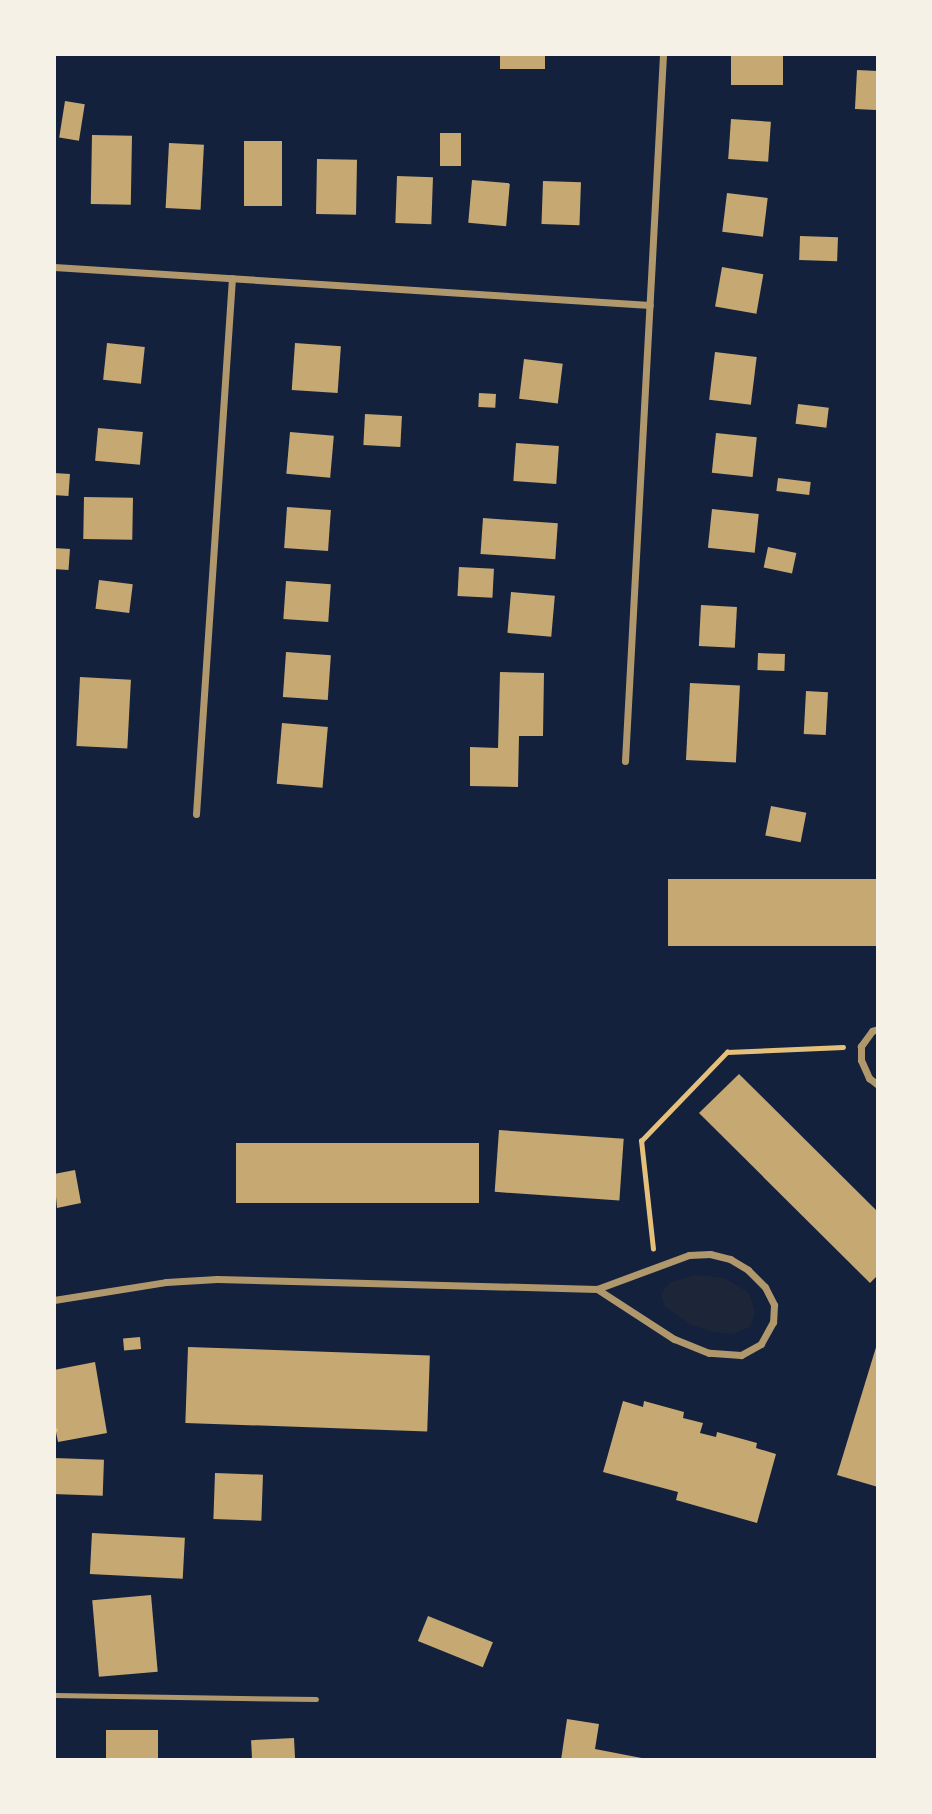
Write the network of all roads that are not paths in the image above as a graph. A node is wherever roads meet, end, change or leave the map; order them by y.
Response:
1 (663, 54) edge
2 (54, 267) edge
3 (232, 278) junction
4 (650, 305) junction
5 (625, 761) dead end
6 (196, 814) dead end
7 (878, 1029) edge
8 (878, 1084) edge
9 (597, 1289) junction
10 (54, 1300) edge
11 (54, 1695) edge
12 (316, 1699) dead end

1 - 4 street
2 - 3 street
3 - 4 street
3 - 6 street
4 - 5 street
7 - 8 street
9 - 9 street
9 - 10 street
11 - 12 lane

